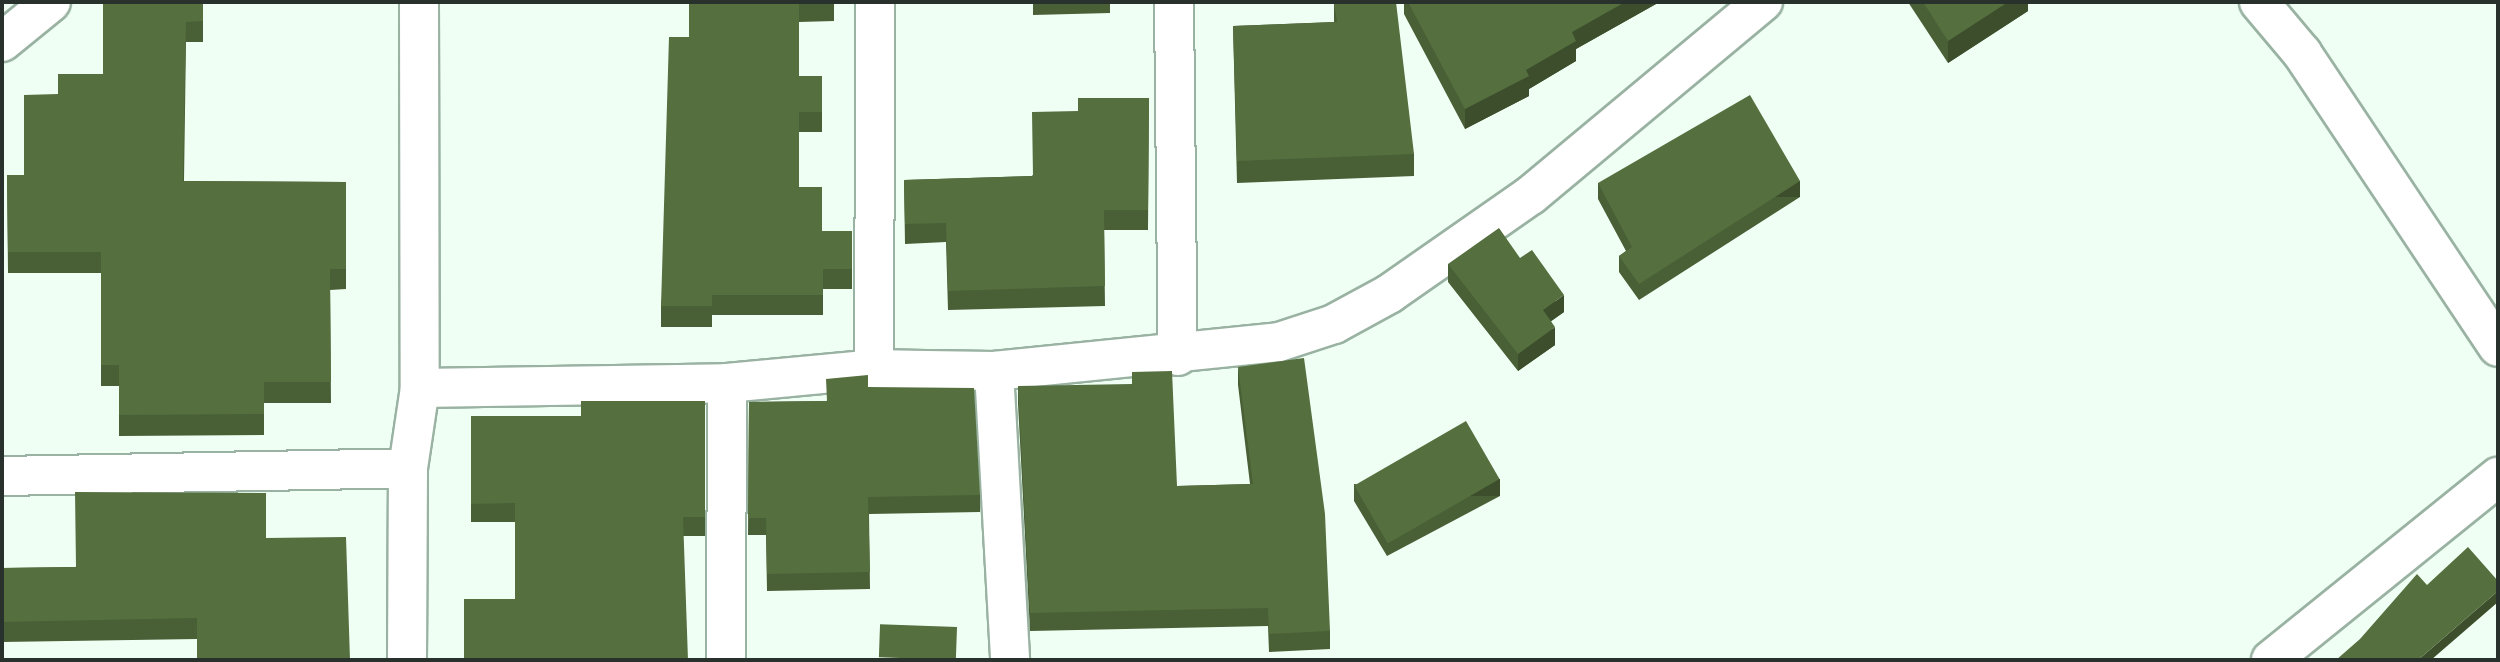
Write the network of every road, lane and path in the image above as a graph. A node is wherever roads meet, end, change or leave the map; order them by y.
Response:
1 (51, 2) edge
2 (419, 2) edge
3 (875, 2) edge
4 (1174, 2) edge
5 (1763, 2) edge
6 (2259, 2) edge
7 (2, 42) edge
8 (2498, 347) edge
9 (1178, 356) junction
10 (874, 369) junction
11 (994, 371) junction
12 (727, 383) junction
13 (420, 388) junction
14 (408, 468) junction
15 (2, 476) edge
16 (2498, 477) edge
17 (407, 660) edge
18 (726, 660) edge
19 (1010, 660) edge
20 (2271, 660) edge

1 - 7 street
2 - 13 street
3 - 10 street
4 - 9 street
5 - 9 street
6 - 8 street
9 - 11 street
10 - 11 street
10 - 12 street
11 - 19 street
12 - 13 street
12 - 18 street
13 - 14 street
14 - 15 street
14 - 17 street
16 - 20 street

